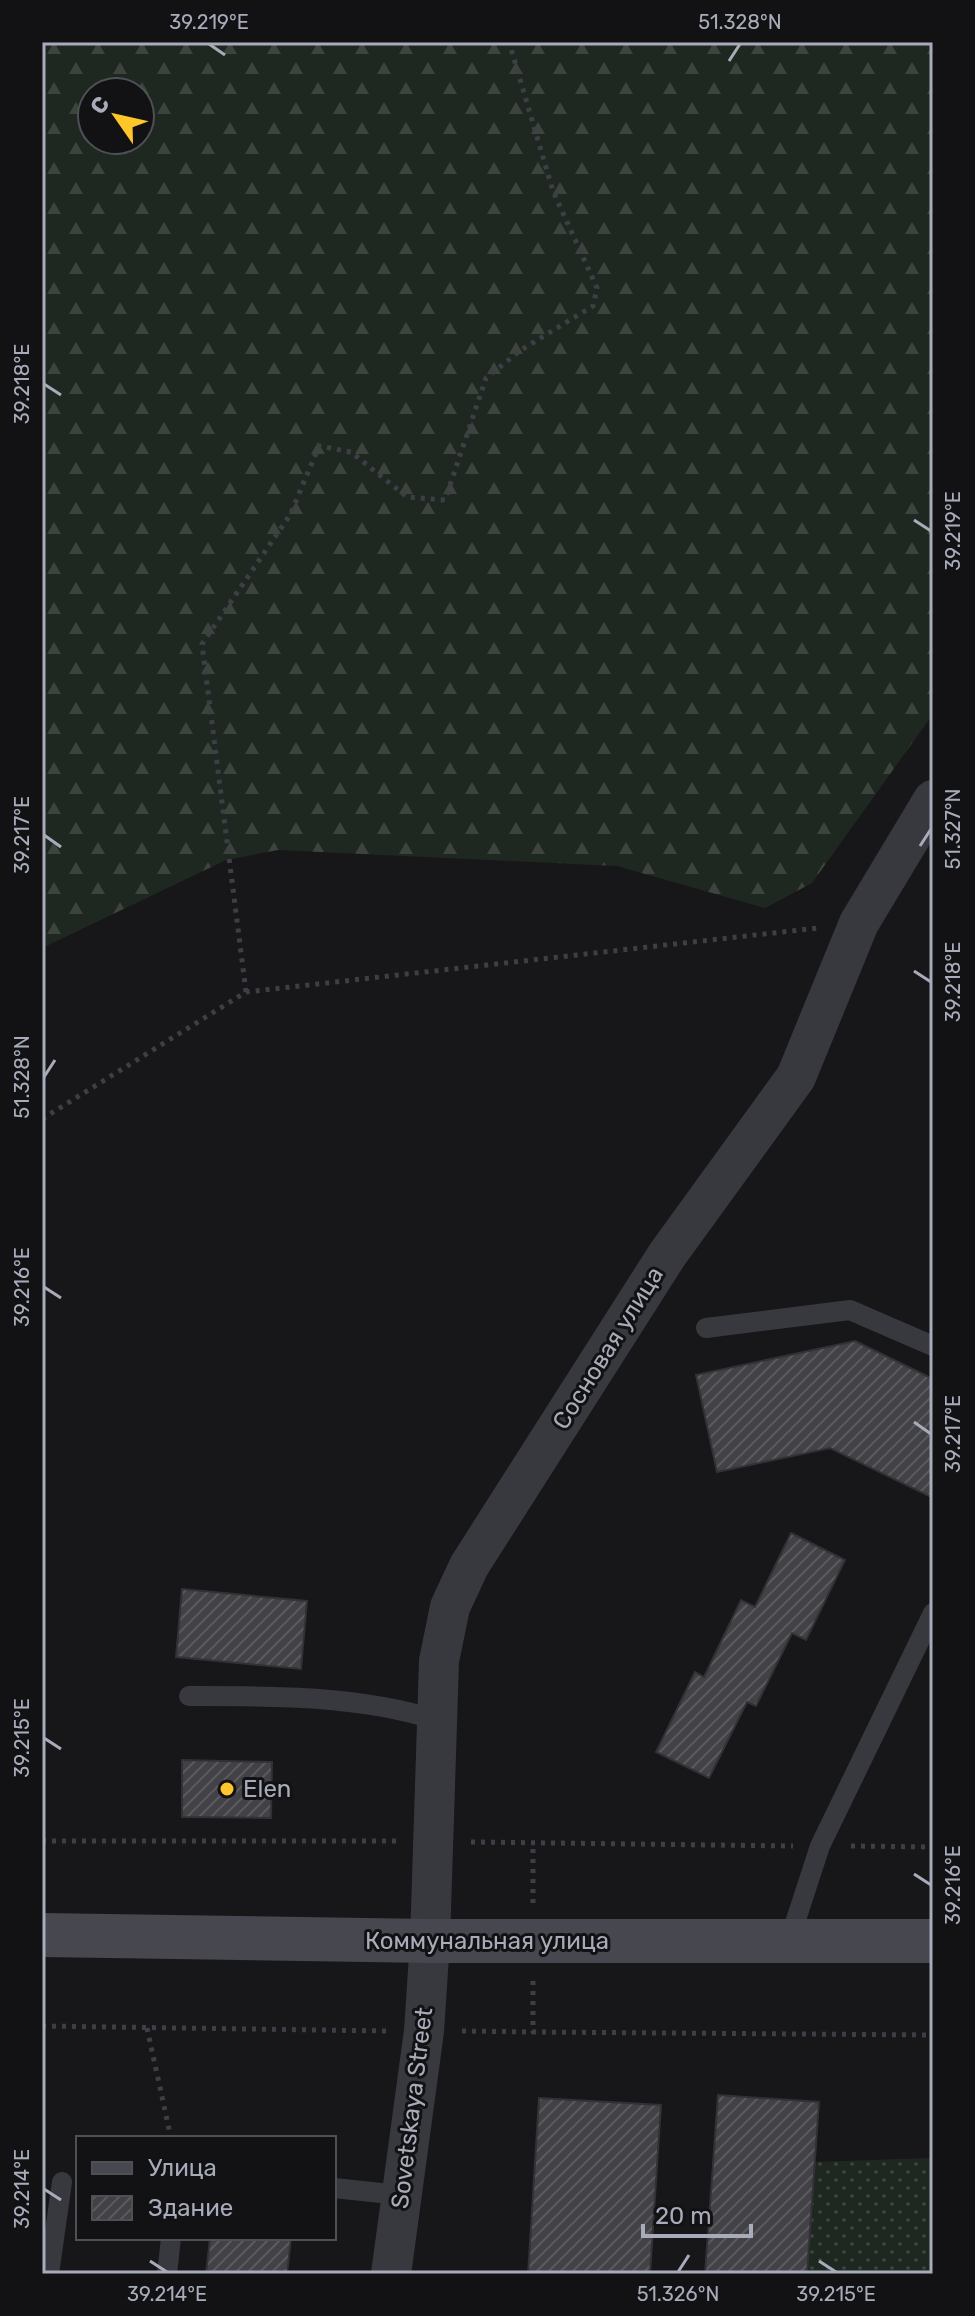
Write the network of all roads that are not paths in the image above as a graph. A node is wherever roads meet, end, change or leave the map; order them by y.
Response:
1 (933, 800) edge
2 (706, 1328) dead end
3 (933, 1346) edge
4 (933, 1613) edge
5 (189, 1696) dead end
6 (437, 1720) junction
7 (42, 1935) edge
8 (430, 1941) junction
9 (789, 1941) junction
10 (933, 1941) edge
11 (62, 2182) dead end
12 (336, 2188) edge
13 (400, 2195) junction
14 (171, 2240) edge
15 (49, 2274) edge
16 (167, 2274) edge
17 (391, 2274) edge

1 - 6 street, Сосновая улица
2 - 3 lane
4 - 9 lane
5 - 6 lane
6 - 8 street, Сосновая улица
7 - 8 street, Коммунальная улица
8 - 9 street, Коммунальная улица
8 - 13 street, Sovetskaya Street
9 - 10 street, Коммунальная улица
11 - 15 lane
12 - 13 lane
13 - 17 street, Sovetskaya Street
14 - 16 lane

